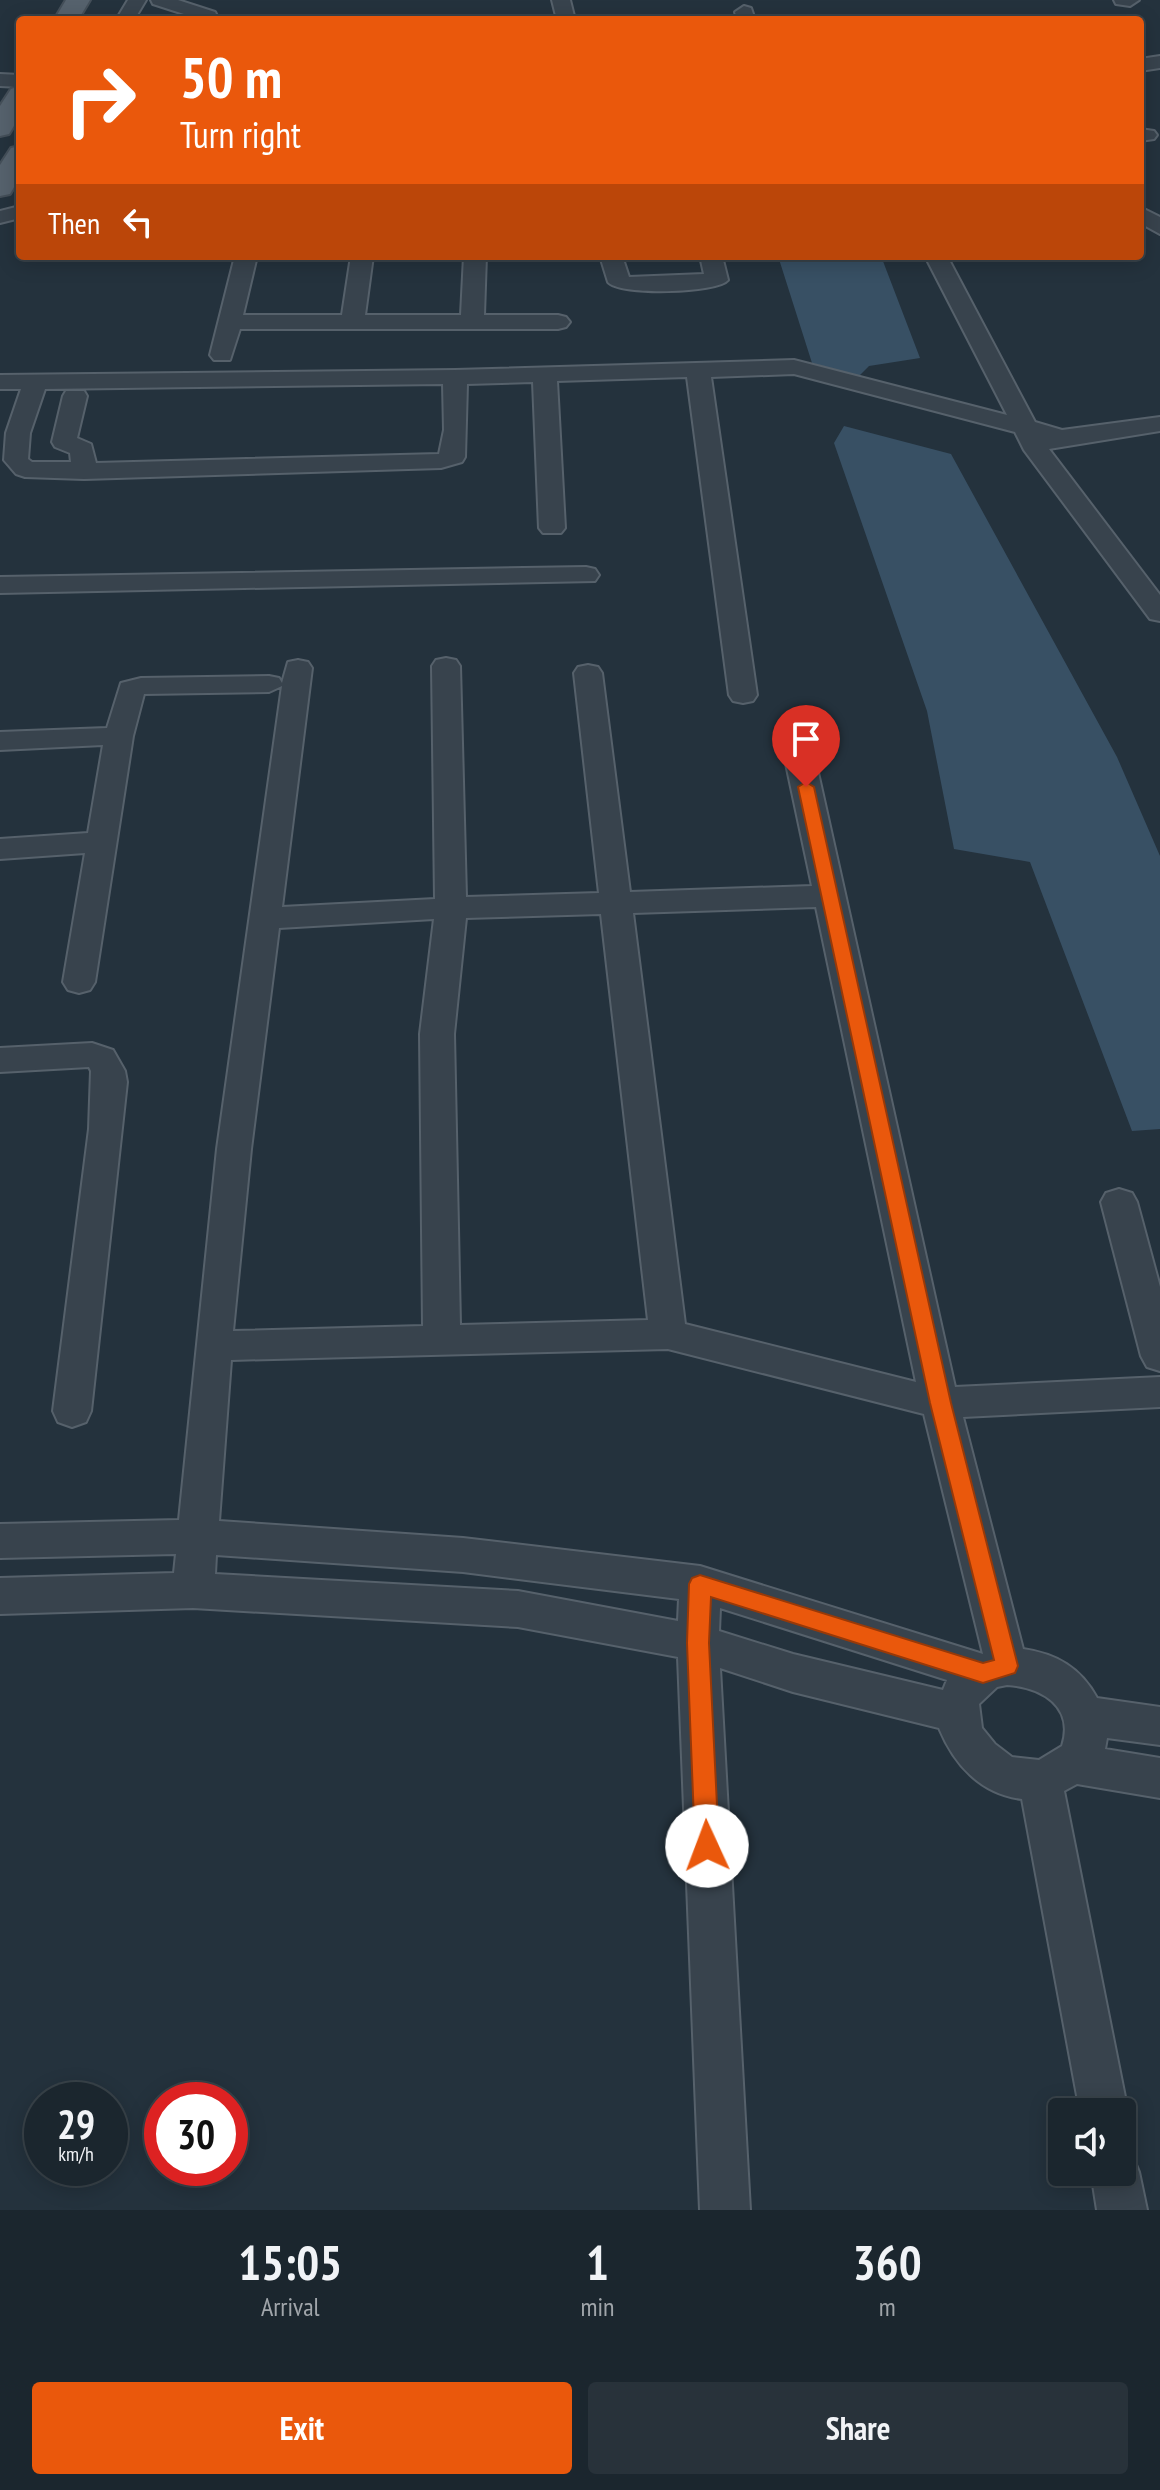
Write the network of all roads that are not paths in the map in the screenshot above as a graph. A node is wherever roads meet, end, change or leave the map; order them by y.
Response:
1 (160, 0) edge
2 (1123, 0) edge
3 (1130, 0) edge
4 (198, 16) edge
5 (13, 91) edge
6 (0, 128) edge
7 (245, 260) edge
8 (361, 260) edge
9 (475, 260) edge
10 (612, 260) edge
11 (713, 260) edge
12 (938, 260) edge
13 (229, 322) junction
14 (352, 322) junction
15 (558, 322) dead end
16 (472, 324) junction
17 (222, 355) dead end
18 (698, 371) junction
19 (545, 375) junction
20 (455, 377) junction
21 (0, 382) edge
22 (36, 382) junction
23 (75, 396) dead end
24 (1160, 424) edge
25 (1029, 435) junction
26 (84, 471) junction
27 (552, 528) dead end
28 (586, 575) dead end
29 (0, 585) edge
30 (1160, 613) edge
31 (446, 666) dead end
32 (588, 673) dead end
33 (743, 695) dead end
34 (119, 736) junction
35 (0, 741) edge
36 (800, 759) dead end
37 (103, 842) junction
38 (0, 849) edge
39 (829, 896) junction
40 (617, 904) junction
41 (451, 908) junction
42 (264, 918) junction
43 (79, 982) dead end
44 (0, 1060) edge
45 (1119, 1202) dead end
46 (668, 1334) junction
47 (442, 1340) junction
48 (213, 1346) junction
49 (1160, 1356) edge
50 (1160, 1392) edge
51 (940, 1403) junction
52 (72, 1411) dead end
53 (197, 1537) junction
54 (0, 1541) edge
55 (700, 1584) junction
56 (193, 1590) junction
57 (0, 1596) edge
58 (698, 1643) junction
59 (995, 1669) junction
60 (958, 1713) junction
61 (1084, 1716) junction
62 (1160, 1726) edge
63 (1057, 1772) junction
64 (1160, 1778) edge
65 (1102, 2098) edge
66 (1118, 2186) edge
67 (725, 2210) edge
68 (1122, 2210) edge

1 - 4 street
2 - 3 street
5 - 6 main road
7 - 13 street
8 - 14 street
9 - 16 street
10 - 11 street
12 - 25 street
13 - 14 street
13 - 17 street
14 - 16 street
15 - 16 street
18 - 19 street
18 - 25 street
18 - 33 street
19 - 20 street
19 - 27 street
20 - 22 street
20 - 26 street
21 - 22 street
22 - 26 street
23 - 26 street
24 - 25 street
25 - 30 street
28 - 29 street
31 - 41 street
32 - 40 street
34 - 35 street
34 - 37 street
34 - 42 street
36 - 39 street
37 - 38 street
37 - 43 street
39 - 40 street
39 - 51 street
40 - 41 street
40 - 46 street
41 - 42 street
41 - 47 street
42 - 48 street
44 - 52 street
45 - 49 street
46 - 47 street
46 - 51 street
47 - 48 street
48 - 53 street
50 - 51 street
51 - 59 street
53 - 54 street
53 - 55 street
53 - 56 street
55 - 58 street
55 - 59 street
56 - 57 street
56 - 58 street
58 - 60 street
58 - 67 street
59 - 60 street
59 - 61 street
60 - 63 street
61 - 62 street
61 - 63 street
63 - 64 street
63 - 65 street
66 - 68 street

